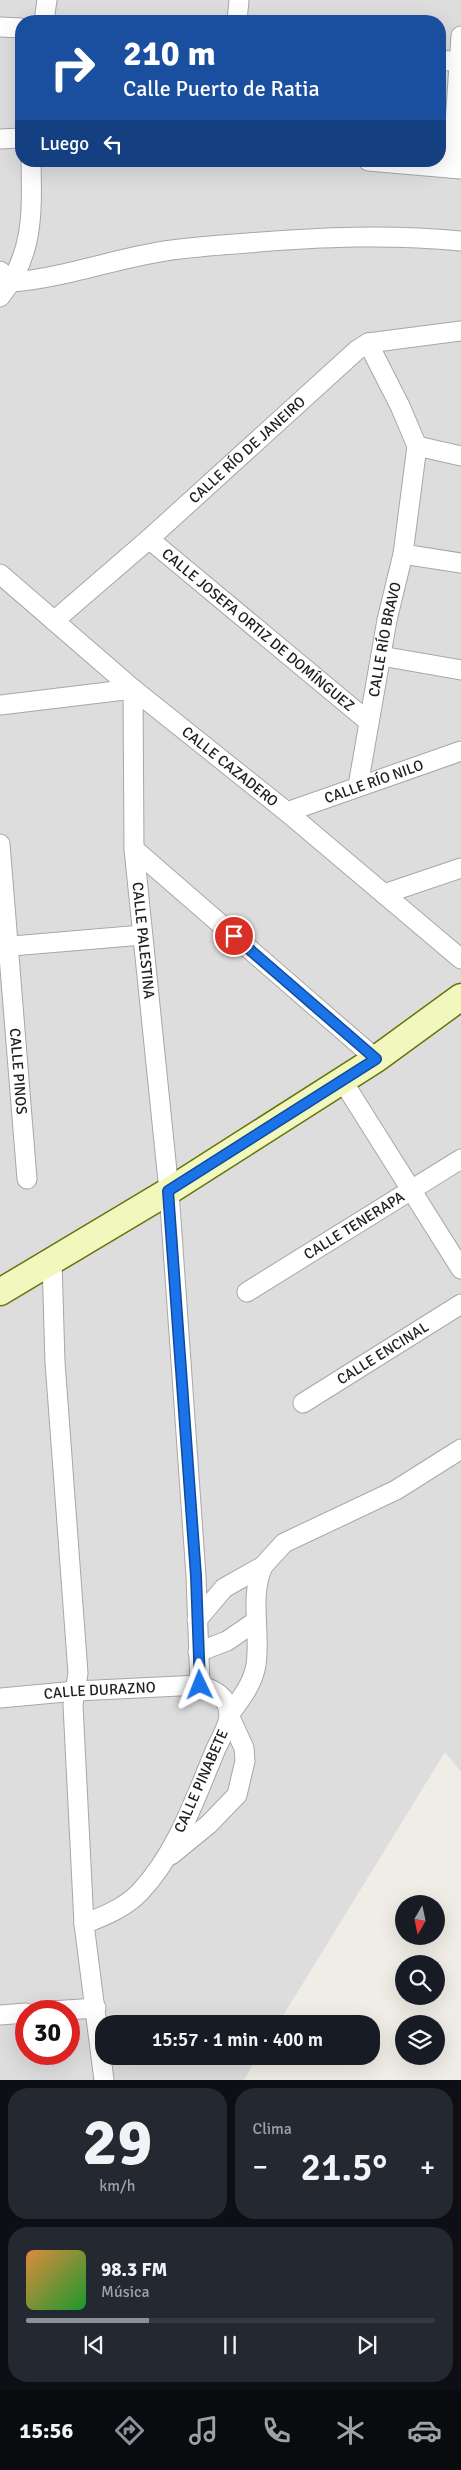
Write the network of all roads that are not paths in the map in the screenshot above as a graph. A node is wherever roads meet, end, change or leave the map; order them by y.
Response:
1 (47, 0) edge
2 (239, 0) edge
3 (45, 15) edge
4 (238, 15) edge
5 (0, 27) edge
6 (15, 28) edge
7 (461, 36) edge
8 (446, 61) edge
9 (460, 62) edge
10 (15, 138) edge
11 (0, 139) edge
12 (31, 167) edge
13 (435, 167) edge
14 (457, 169) edge
15 (461, 242) edge
16 (6, 277) edge
17 (0, 297) edge
18 (461, 331) edge
19 (368, 343) junction
20 (461, 444) edge
21 (417, 446) junction
22 (439, 452) junction
23 (461, 456) edge
24 (149, 539) junction
25 (403, 554) junction
26 (461, 563) edge
27 (3, 579) edge
28 (54, 621) junction
29 (381, 656) junction
30 (461, 670) edge
31 (133, 689) junction
32 (0, 705) edge
33 (369, 722) junction
34 (461, 751) edge
35 (358, 786) junction
36 (287, 812) junction
37 (0, 844) edge
38 (134, 850) junction
39 (461, 868) edge
40 (384, 894) junction
41 (142, 935) junction
42 (4, 947) edge
43 (461, 959) edge
44 (461, 997) edge
45 (376, 1059) junction
46 (342, 1080) junction
47 (461, 1159) edge
48 (27, 1178) dead end
49 (411, 1190) junction
50 (168, 1191) junction
51 (52, 1261) junction
52 (461, 1269) edge
53 (0, 1292) edge
54 (247, 1292) dead end
55 (461, 1304) edge
56 (303, 1403) dead end
57 (461, 1449) edge
58 (263, 1566) junction
59 (197, 1620) junction
60 (256, 1621) junction
61 (198, 1652) junction
62 (200, 1685) junction
63 (76, 1691) junction
64 (0, 1698) edge
65 (229, 1716) junction
66 (162, 1864) junction
67 (84, 1924) junction
68 (96, 2008) junction
69 (80, 2009) edge
70 (15, 2014) edge
71 (0, 2015) edge
72 (104, 2080) edge

1 - 3 street
2 - 4 street
5 - 6 street
7 - 9 street
8 - 9 street
9 - 14 street
10 - 11 street
12 - 16 street
13 - 14 street
15 - 16 street
16 - 17 street
18 - 19 street, CALLE RÍO DE JANEIRO
19 - 21 street
19 - 24 street, CALLE RÍO DE JANEIRO
20 - 22 street
21 - 22 street
21 - 25 street, CALLE RÍO BRAVO
22 - 23 street
24 - 28 street, CALLE RÍO DE JANEIRO
24 - 33 street, CALLE JOSEFA ORTIZ DE DOMÍNGUEZ
25 - 26 street
25 - 29 street, CALLE RÍO BRAVO
27 - 28 street, CALLE CAZADERO
28 - 31 street, CALLE CAZADERO
29 - 30 street
29 - 33 street, CALLE RÍO BRAVO
31 - 32 street
31 - 36 street, CALLE CAZADERO
31 - 38 street, CALLE PALESTINA
33 - 35 street, CALLE RÍO BRAVO
34 - 35 street, CALLE RÍO NILO
35 - 36 street, CALLE RÍO NILO
36 - 40 street, CALLE CAZADERO
37 - 42 street, CALLE PINOS
38 - 41 street, CALLE PALESTINA
38 - 45 street
39 - 40 street
40 - 43 street, CALLE CAZADERO
41 - 42 street
41 - 50 street, CALLE PALESTINA
42 - 48 street, CALLE PINOS
44 - 45 street
45 - 46 street
46 - 49 street
46 - 50 street
47 - 49 street, CALLE TENERAPA
49 - 52 street
49 - 54 street, CALLE TENERAPA
50 - 51 street
50 - 59 street
51 - 53 street
51 - 63 street
55 - 56 street, CALLE ENCINAL
57 - 58 street
58 - 59 street
58 - 60 street
59 - 61 street
60 - 61 street
60 - 65 street
61 - 62 street
62 - 63 street, CALLE DURAZNO
62 - 65 street, CALLE PINABETE
63 - 64 street, CALLE DURAZNO
63 - 67 street
65 - 66 street, CALLE PINABETE
65 - 66 street
66 - 67 street, CALLE PINABETE
67 - 68 street
68 - 69 street
68 - 72 street
70 - 71 street

